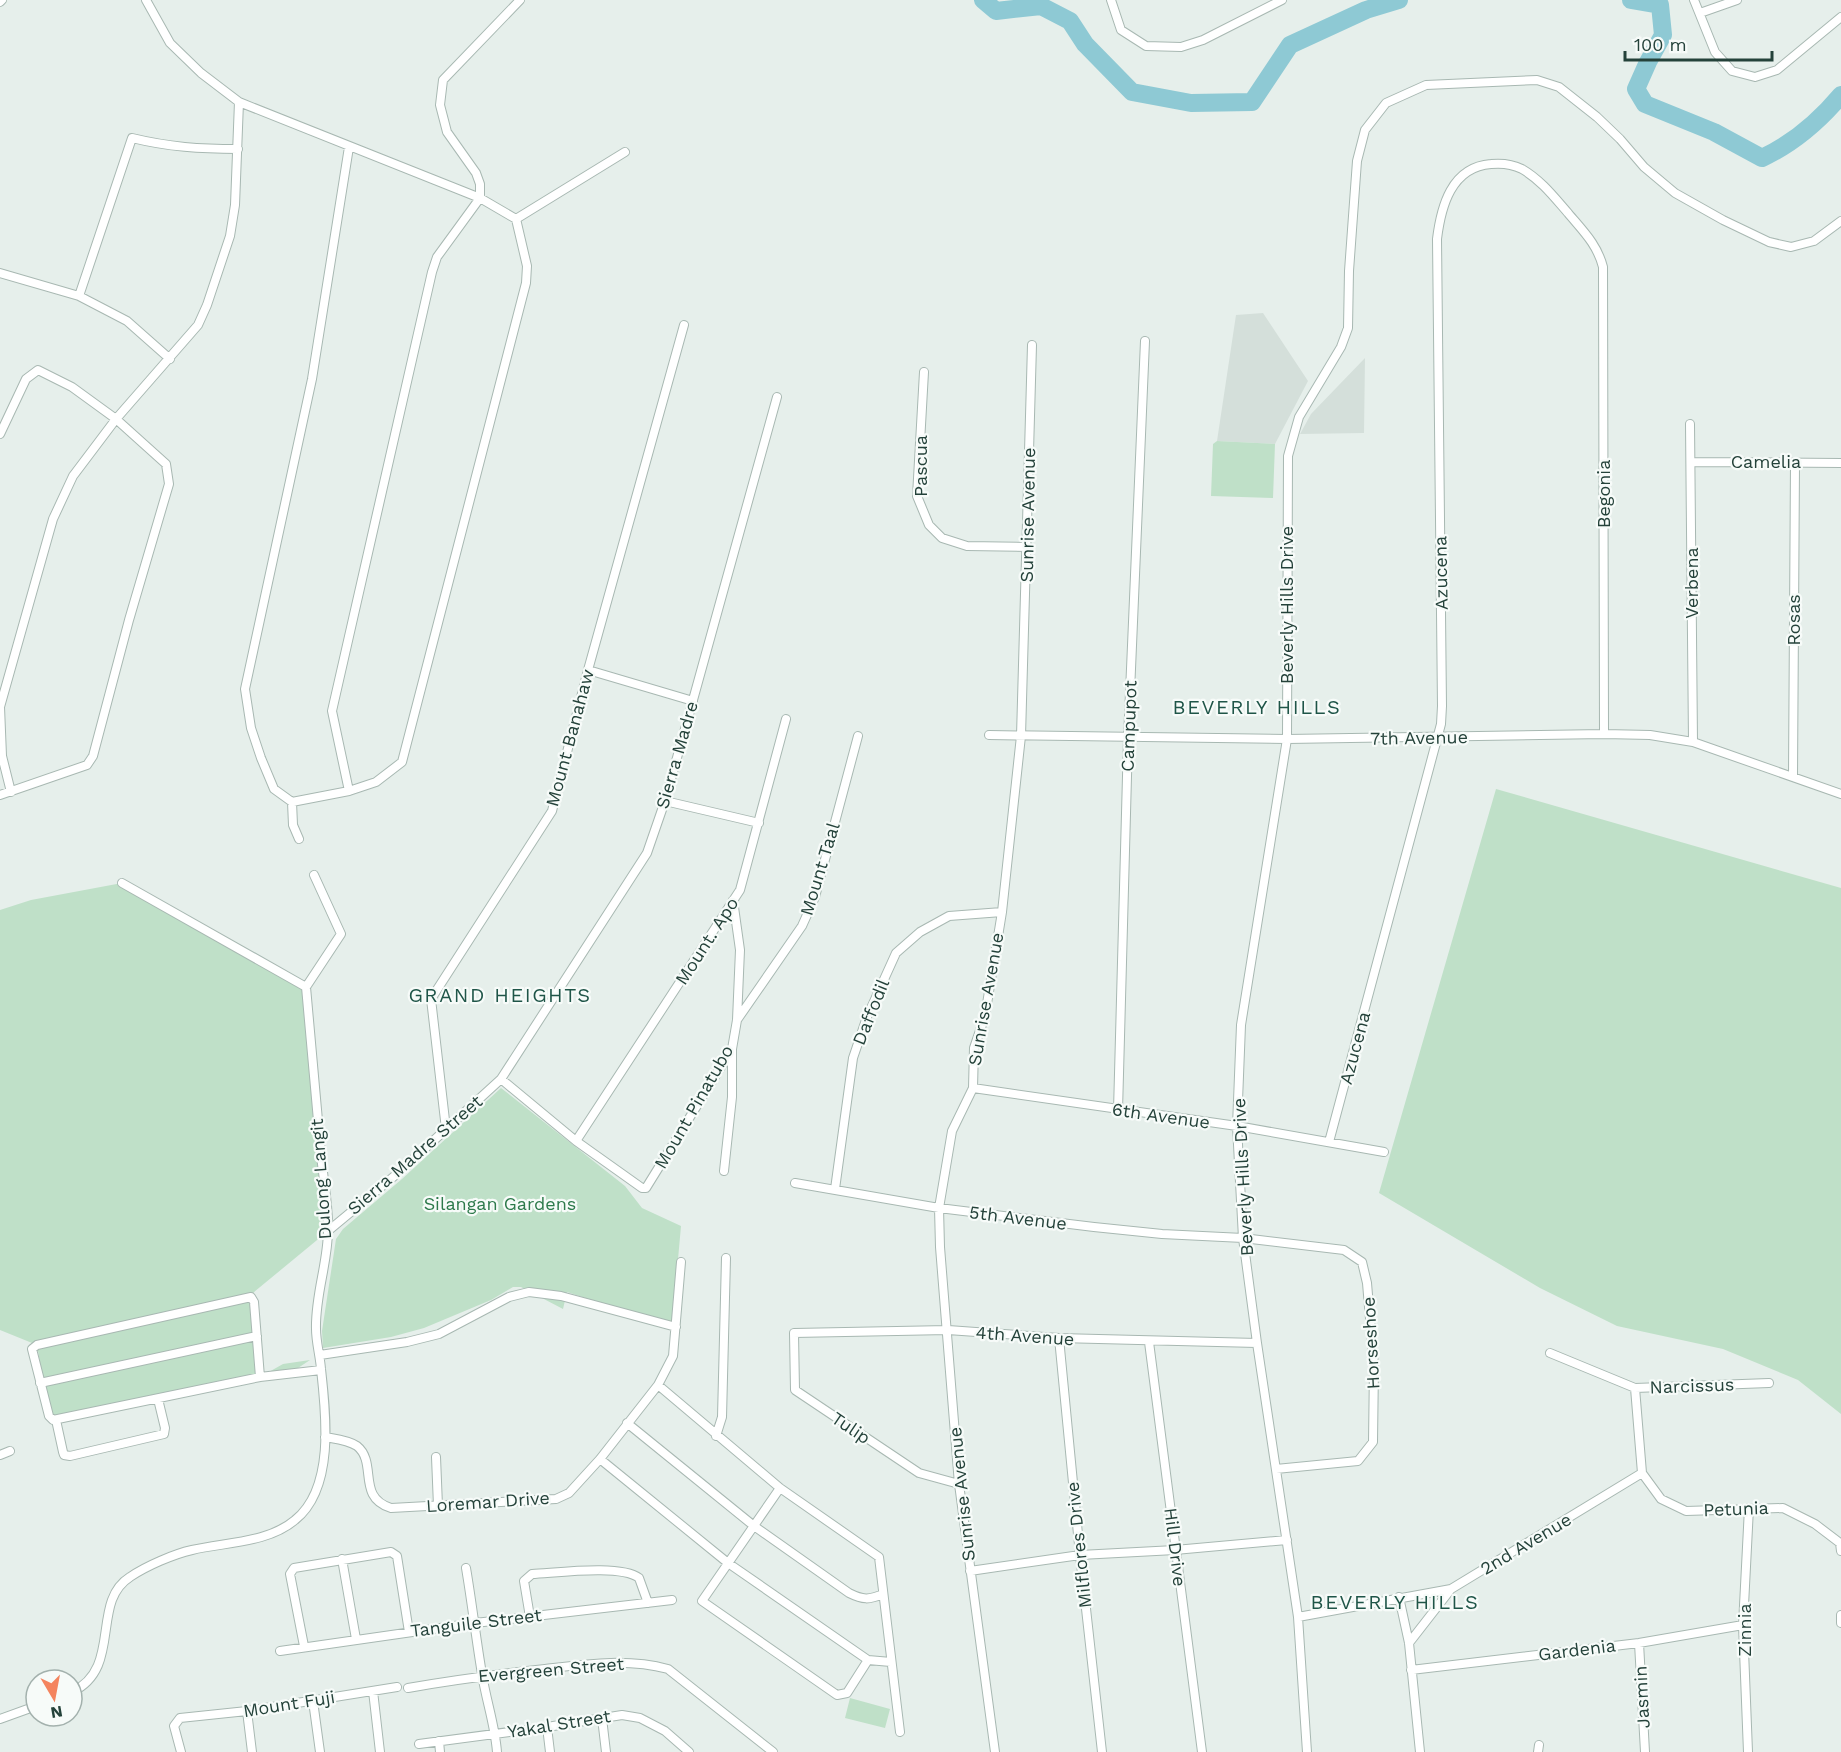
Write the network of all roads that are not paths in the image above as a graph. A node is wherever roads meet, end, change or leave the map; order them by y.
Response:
1 (146, 0) edge
2 (520, 0) edge
3 (1111, 0) edge
4 (1282, 0) edge
5 (1694, 0) edge
6 (1737, 0) edge
7 (1700, 13) junction
8 (1841, 17) edge
9 (239, 102) junction
10 (350, 147) junction
11 (238, 149) junction
12 (625, 152) dead end
13 (480, 198) junction
14 (516, 219) junction
15 (1841, 221) edge
16 (1599, 255) joint
17 (0, 273) edge
18 (79, 296) junction
19 (684, 325) dead end
20 (1145, 341) dead end
21 (1032, 345) dead end
22 (170, 359) junction
23 (924, 372) dead end
24 (777, 397) dead end
25 (116, 419) junction
26 (1690, 424) dead end
27 (0, 434) edge
28 (1691, 462) junction
29 (1795, 462) junction
30 (1841, 463) edge
31 (1028, 547) junction
32 (588, 670) junction
33 (693, 701) junction
34 (0, 707) edge
35 (786, 719) dead end
36 (1604, 734) junction
37 (989, 735) dead end
38 (858, 736) dead end
39 (1021, 736) junction
40 (1437, 738) junction
41 (1128, 739) junction
42 (1287, 740) junction
43 (1693, 742) junction
44 (1793, 777) junction
45 (349, 791) junction
46 (11, 792) junction
47 (1841, 794) edge
48 (0, 795) edge
49 (665, 801) junction
50 (292, 802) junction
51 (759, 823) junction
52 (299, 839) dead end
53 (314, 875) dead end
54 (122, 883) dead end
55 (733, 900) junction
56 (1002, 912) junction
57 (306, 987) junction
58 (737, 1020) junction
59 (732, 1049) junction
60 (501, 1079) junction
61 (973, 1089) junction
62 (1118, 1111) junction
63 (1237, 1126) junction
64 (447, 1129) junction
65 (576, 1141) junction
66 (1329, 1142) junction
67 (1384, 1152) dead end
68 (724, 1171) dead end
69 (795, 1183) dead end
70 (835, 1189) junction
71 (939, 1208) junction
72 (328, 1231) junction
73 (1244, 1238) junction
74 (726, 1258) dead end
75 (681, 1262) dead end
76 (676, 1327) junction
77 (948, 1330) junction
78 (794, 1333) joint
79 (257, 1336) junction
80 (1059, 1338) junction
81 (1149, 1342) junction
82 (1257, 1343) junction
83 (1550, 1353) dead end
84 (320, 1355) junction
85 (321, 1370) junction
86 (260, 1377) junction
87 (40, 1383) junction
88 (1769, 1383) dead end
89 (658, 1385) junction
90 (1635, 1388) junction
91 (158, 1399) junction
92 (56, 1420) junction
93 (627, 1423) junction
94 (716, 1436) junction
95 (325, 1437) junction
96 (10, 1451) dead end
97 (0, 1455) edge
98 (436, 1457) dead end
99 (600, 1459) junction
100 (1276, 1469) junction
101 (1642, 1473) junction
102 (959, 1484) junction
103 (780, 1488) junction
104 (438, 1506) junction
105 (1749, 1508) junction
106 (754, 1526) junction
107 (1287, 1540) junction
108 (1841, 1546) edge
109 (1175, 1550) junction
110 (1080, 1555) junction
111 (342, 1559) junction
112 (728, 1563) junction
113 (465, 1568) dead end
114 (970, 1571) junction
115 (1451, 1589) junction
116 (883, 1594) junction
117 (1398, 1598) junction
118 (672, 1600) dead end
119 (648, 1603) junction
120 (1841, 1615) edge
121 (530, 1617) junction
122 (1298, 1617) junction
123 (475, 1623) junction
124 (1841, 1623) edge
125 (1743, 1625) junction
126 (409, 1632) junction
127 (356, 1639) junction
128 (1409, 1643) junction
129 (1639, 1643) junction
130 (304, 1646) junction
131 (280, 1651) dead end
132 (868, 1660) junction
133 (891, 1662) junction
134 (1411, 1670) junction
135 (482, 1676) junction
136 (84, 1685) edge
137 (397, 1687) dead end
138 (408, 1688) dead end
139 (372, 1691) junction
140 (313, 1701) junction
141 (24, 1710) edge
142 (247, 1712) junction
143 (602, 1718) junction
144 (0, 1719) edge
145 (547, 1727) junction
146 (900, 1732) dead end
147 (496, 1734) junction
148 (439, 1741) junction
149 (419, 1744) dead end
150 (181, 1752) edge
151 (252, 1752) edge
152 (320, 1752) edge
153 (380, 1752) edge
154 (440, 1752) edge
155 (497, 1752) edge
156 (550, 1752) edge
157 (606, 1752) edge
158 (689, 1752) edge
159 (772, 1752) edge
160 (995, 1752) edge
161 (1102, 1752) edge
162 (1202, 1752) edge
163 (1306, 1752) edge
164 (1420, 1752) edge
165 (1645, 1752) edge
166 (1749, 1752) edge

1 - 9 street
2 - 13 street
3 - 4 street
5 - 7 street
6 - 7 street
7 - 8 street
9 - 10 street
9 - 11 street
10 - 13 street
10 - 50 street
11 - 18 street
11 - 22 street
12 - 14 street
13 - 14 street
13 - 45 street
14 - 45 street
15 - 42 street, Beverly Hills Drive
16 - 36 street, Begonia
16 - 40 street, Azucena
17 - 18 street
18 - 22 street
19 - 32 street, Mount Banahaw
20 - 41 street, Campupot
21 - 31 street, Sunrise Avenue
22 - 25 street
23 - 31 street, Pascua
24 - 33 street, Sierra Madre
25 - 27 street
25 - 34 street
25 - 46 street
26 - 28 street, Verbena
28 - 29 street, Camelia
28 - 43 street, Verbena
29 - 30 street, Camelia
29 - 44 street, Rosas
31 - 39 street, Sunrise Avenue
32 - 33 street
32 - 64 street, Mount Banahaw
33 - 49 street, Sierra Madre
34 - 46 street
35 - 51 street, Mount. Apo
36 - 40 street, 7th Avenue
36 - 43 street, 7th Avenue
37 - 39 street, 7th Avenue
38 - 58 street, Mount Taal
39 - 41 street, 7th Avenue
39 - 56 street, Sunrise Avenue
40 - 42 street, 7th Avenue
40 - 66 street, Azucena
41 - 42 street, 7th Avenue
41 - 62 street, Campupot
42 - 63 street, Beverly Hills Drive
43 - 44 street, 7th Avenue
44 - 47 street, 7th Avenue
45 - 50 street
46 - 48 street
49 - 51 street
49 - 60 street, Sierra Madre
50 - 52 street
51 - 55 street, Mount. Apo
53 - 57 street
54 - 57 street
55 - 58 street, Mount Pinatubo
55 - 65 street, Mount. Apo
56 - 61 street, Sunrise Avenue
56 - 70 street, Daffodil
57 - 72 street, Dulong Langit
58 - 59 street, Mount Pinatubo
59 - 65 street, Mount Pinatubo
59 - 68 street
60 - 64 street, Sierra Madre Street
60 - 65 street
61 - 62 street, 6th Avenue
61 - 71 street, Sunrise Avenue
62 - 63 street, 6th Avenue
63 - 66 street, 6th Avenue
63 - 73 street, Beverly Hills Drive
64 - 72 street, Sierra Madre Street
66 - 67 street, 6th Avenue
69 - 70 street, 5th Avenue
70 - 71 street, 5th Avenue
71 - 73 street, 5th Avenue
71 - 77 street, Sunrise Avenue
72 - 84 street, Dulong Langit
73 - 82 street, Beverly Hills Drive
73 - 100 street, Horseshoe
74 - 94 street
75 - 76 street, Loremar Drive
76 - 84 street
76 - 89 street, Loremar Drive
77 - 78 street, 4th Avenue
77 - 80 street, 4th Avenue
77 - 102 street, Sunrise Avenue
78 - 102 street, Tulip
79 - 86 street
79 - 87 street
79 - 87 street
80 - 81 street, 4th Avenue
80 - 110 street, Milflores Drive
81 - 82 street, 4th Avenue
81 - 109 street, Hill Drive
82 - 100 street, Beverly Hills Drive
83 - 90 street, Narcissus
84 - 85 street, Dulong Langit
85 - 86 street
85 - 95 street, Dulong Langit
86 - 91 street
87 - 92 street
88 - 90 street, Narcissus
89 - 93 street, Loremar Drive
89 - 94 street
90 - 101 street
91 - 92 street
91 - 92 street
93 - 99 street, Loremar Drive
93 - 106 street
94 - 103 street
95 - 104 street, Loremar Drive
95 - 136 street, Dulong Langit
96 - 97 street
98 - 104 street
99 - 104 street, Loremar Drive
99 - 112 street
100 - 107 street, Beverly Hills Drive
101 - 105 street, Petunia
101 - 115 street, 2nd Avenue
102 - 114 street, Sunrise Avenue
103 - 106 street
103 - 116 street
105 - 108 street, Petunia
105 - 125 street, Zinnia
106 - 112 street
106 - 116 street
107 - 109 street
107 - 122 street, Beverly Hills Drive
109 - 110 street
109 - 162 street, Hill Drive
110 - 114 street
110 - 161 street, Milflores Drive
111 - 126 street
111 - 127 street
111 - 130 street
112 - 132 street
112 - 132 street
113 - 123 street
114 - 160 street, Sunrise Avenue
115 - 117 street, 2nd Avenue
115 - 128 street
116 - 133 street
117 - 122 street, 2nd Avenue
117 - 128 street
118 - 119 street, Tanguile Street
119 - 121 street, Tanguile Street
119 - 121 street
120 - 124 street
121 - 123 street, Tanguile Street
122 - 163 street, Beverly Hills Drive
123 - 126 street, Tanguile Street
123 - 135 street
125 - 129 street, Gardenia
125 - 166 street, Zinnia
126 - 127 street, Tanguile Street
127 - 130 street, Tanguile Street
128 - 134 street
129 - 134 street, Gardenia
129 - 165 street, Jasmin
130 - 131 street, Tanguile Street
132 - 133 street
133 - 146 street
134 - 164 street
135 - 138 street, Evergreen Street
135 - 147 street
135 - 159 street, Evergreen Street
137 - 139 street, Mount Fuji
139 - 140 street, Mount Fuji
139 - 153 street
140 - 142 street, Mount Fuji
140 - 152 street
141 - 144 street
142 - 150 street, Mount Fuji
142 - 151 street
143 - 145 street, Yakal Street
143 - 157 street
143 - 158 street, Yakal Street
145 - 147 street, Yakal Street
145 - 156 street
147 - 148 street, Yakal Street
147 - 155 street
148 - 149 street, Yakal Street
148 - 154 street

